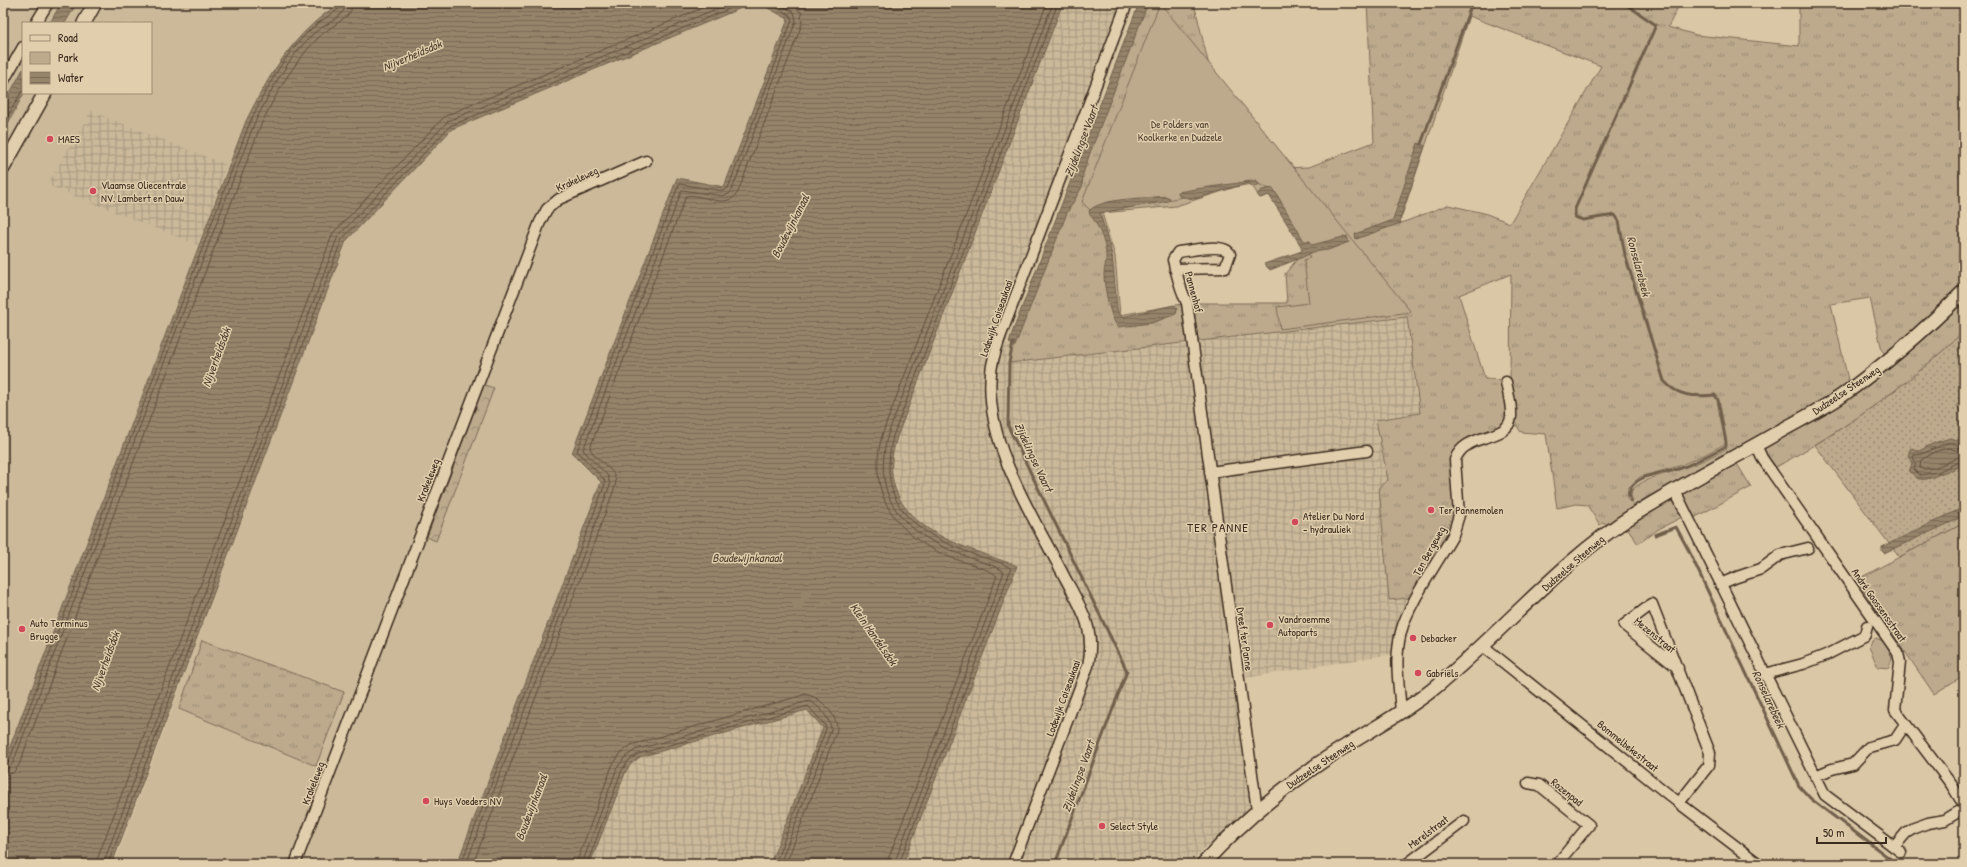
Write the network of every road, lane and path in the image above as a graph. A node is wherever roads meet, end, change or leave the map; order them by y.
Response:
1 (48, 3) edge
2 (95, 3) edge
3 (1127, 3) edge
4 (37, 22) edge
5 (85, 22) edge
6 (22, 49) edge
7 (3, 82) edge
8 (44, 94) edge
9 (646, 161) dead end
10 (3, 168) edge
11 (1175, 269) junction
12 (1964, 291) edge
13 (1189, 322) joint
14 (1506, 382) dead end
15 (1756, 445) junction
16 (1367, 450) dead end
17 (1210, 472) junction
18 (1675, 491) junction
19 (1808, 548) dead end
20 (1720, 584) junction
21 (1867, 626) dead end
22 (1483, 646) junction
23 (1678, 668) junction
24 (1765, 674) junction
25 (1401, 712) junction
26 (1903, 728) dead end
27 (1815, 776) junction
28 (1528, 783) dead end
29 (1679, 803) junction
30 (1961, 808) edge
31 (1257, 810) junction
32 (1464, 821) dead end
33 (295, 864) edge
34 (1013, 864) edge
35 (1203, 864) edge
36 (1407, 864) edge
37 (1557, 864) edge
38 (1759, 864) edge

1 - 4 street
2 - 5 main road
3 - 34 street, Lodewijk Coiseaukaai
6 - 7 street
8 - 10 main road
9 - 33 street, Krakeleweg
11 - 11 street, Pannenhof
11 - 13 street, Pannenhof
12 - 15 main road, Dudzeelse Steenweg
13 - 17 street, Dreef ter Panne
14 - 25 street, Ten Bergeweg
15 - 18 main road, Dudzeelse Steenweg
15 - 30 street, André Goossensstraat
16 - 17 street
17 - 31 street, Dreef ter Panne
18 - 20 street, André Goossensstraat
18 - 22 main road, Dudzeelse Steenweg
19 - 20 street
20 - 24 street, André Goossensstraat
21 - 24 street, André Goossensstraat
22 - 25 main road, Dudzeelse Steenweg
22 - 29 street, Bommelbekestraat
23 - 23 street, Mezenstraat
23 - 29 street, Mezenstraat
24 - 27 street, André Goossensstraat
25 - 31 main road, Dudzeelse Steenweg
26 - 27 street
27 - 30 street, André Goossensstraat
28 - 37 street, Rozenpad
29 - 38 street, Bommelbekestraat
31 - 35 main road, Dudzeelse Steenweg
32 - 36 street, Merelstraat

